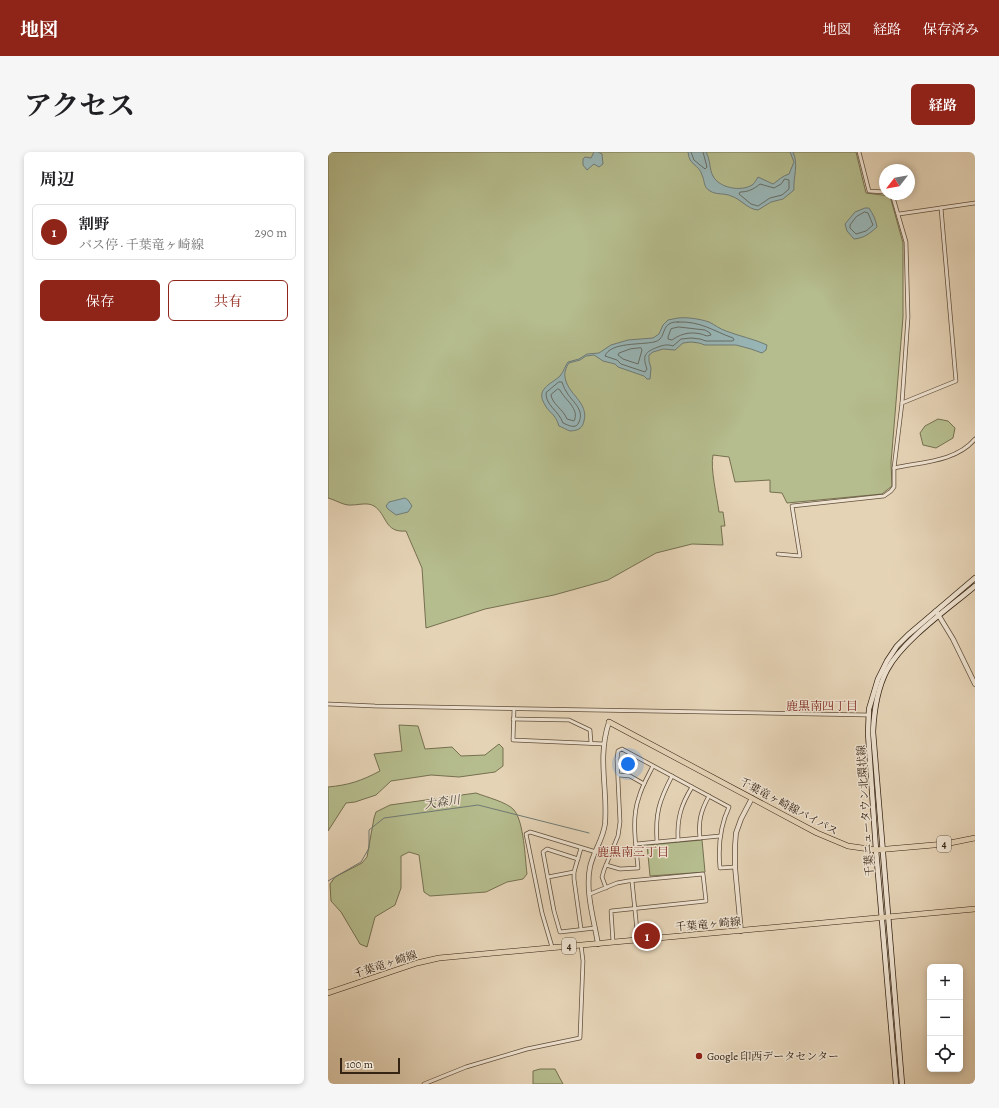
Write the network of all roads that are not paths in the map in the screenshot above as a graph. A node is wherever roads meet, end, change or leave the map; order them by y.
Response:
1 (859, 152) edge
2 (879, 192) edge
3 (894, 200) edge
4 (975, 203) edge
5 (941, 208) junction
6 (899, 214) junction
7 (902, 403) junction
8 (975, 439) edge
9 (894, 468) junction
10 (778, 554) dead end
11 (975, 578) edge
12 (975, 586) edge
13 (936, 611) junction
14 (939, 616) junction
15 (975, 684) edge
16 (328, 704) edge
17 (514, 709) junction
18 (868, 715) junction
19 (513, 719) junction
20 (609, 722) joint
21 (591, 743) junction
22 (604, 744) junction
23 (653, 766) junction
24 (618, 776) junction
25 (672, 776) junction
26 (644, 784) junction
27 (692, 786) junction
28 (710, 796) junction
29 (752, 798) junction
30 (720, 836) junction
31 (700, 838) junction
32 (975, 838) edge
33 (678, 840) junction
34 (657, 842) junction
35 (636, 844) junction
36 (581, 848) junction
37 (876, 850) junction
38 (882, 850) junction
39 (596, 852) junction
40 (578, 859) junction
41 (606, 864) junction
42 (735, 867) junction
43 (574, 872) junction
44 (548, 877) junction
45 (632, 881) junction
46 (606, 888) junction
47 (590, 894) junction
48 (635, 908) junction
49 (975, 909) edge
50 (885, 918) junction
51 (595, 928) junction
52 (582, 929) junction
53 (741, 931) junction
54 (638, 940) junction
55 (613, 943) junction
56 (598, 944) junction
57 (580, 945) junction
58 (552, 947) junction
59 (328, 993) edge
60 (424, 1084) edge
61 (896, 1084) edge
62 (902, 1084) edge

1 - 2 street
3 - 6 street
4 - 5 street
5 - 6 street
5 - 7 street
6 - 7 street
7 - 9 street
8 - 9 street
9 - 10 street
11 - 13 main road, 千葉ニュータウン北環状線
12 - 14 main road, 千葉ニュータウン北環状線
13 - 14 street
13 - 18 main road, 千葉ニュータウン北環状線
14 - 15 street
14 - 38 main road, 千葉ニュータウン北環状線
16 - 17 street
17 - 18 street
17 - 19 street
18 - 37 main road, 千葉ニュータウン北環状線
19 - 21 street
19 - 21 street
20 - 22 street
20 - 29 main road, 千葉竜ヶ崎線バイパス / 4
21 - 22 street
22 - 39 street
23 - 24 street
23 - 25 street
23 - 26 street
24 - 26 street
24 - 41 street
25 - 27 street
25 - 34 street
26 - 35 street
27 - 28 street
27 - 33 street
28 - 30 street
28 - 31 street
29 - 37 main road, 千葉竜ヶ崎線バイパス / 4
29 - 42 street
30 - 31 street
30 - 42 street
31 - 33 street
32 - 38 main road, 千葉竜ヶ崎線バイパス / 4
33 - 34 street
34 - 35 street
35 - 41 street
36 - 39 street
36 - 40 street
36 - 58 street
37 - 38 main road, 千葉竜ヶ崎線バイパス / 4
37 - 50 main road, 千葉ニュータウン北環状線
38 - 50 main road, 千葉ニュータウン北環状線
39 - 47 street
40 - 43 street
40 - 44 street
41 - 46 street
42 - 53 street
43 - 44 street
43 - 52 street
44 - 52 street
45 - 46 street
45 - 48 street
45 - 48 street
46 - 47 street
47 - 51 street
48 - 54 street
48 - 55 street
49 - 50 main road, 千葉竜ヶ崎線 / 4
50 - 53 main road, 千葉竜ヶ崎線 / 4
50 - 61 main road, 千葉ニュータウン北環状線
50 - 62 main road, 千葉ニュータウン北環状線
51 - 52 street
51 - 56 street
53 - 54 main road, 千葉竜ヶ崎線 / 4
54 - 55 main road, 千葉竜ヶ崎線 / 4
55 - 56 main road, 千葉竜ヶ崎線 / 4
56 - 57 main road, 千葉竜ヶ崎線 / 4
57 - 58 main road, 千葉竜ヶ崎線 / 4
57 - 60 street
58 - 59 main road, 千葉竜ヶ崎線 / 4

